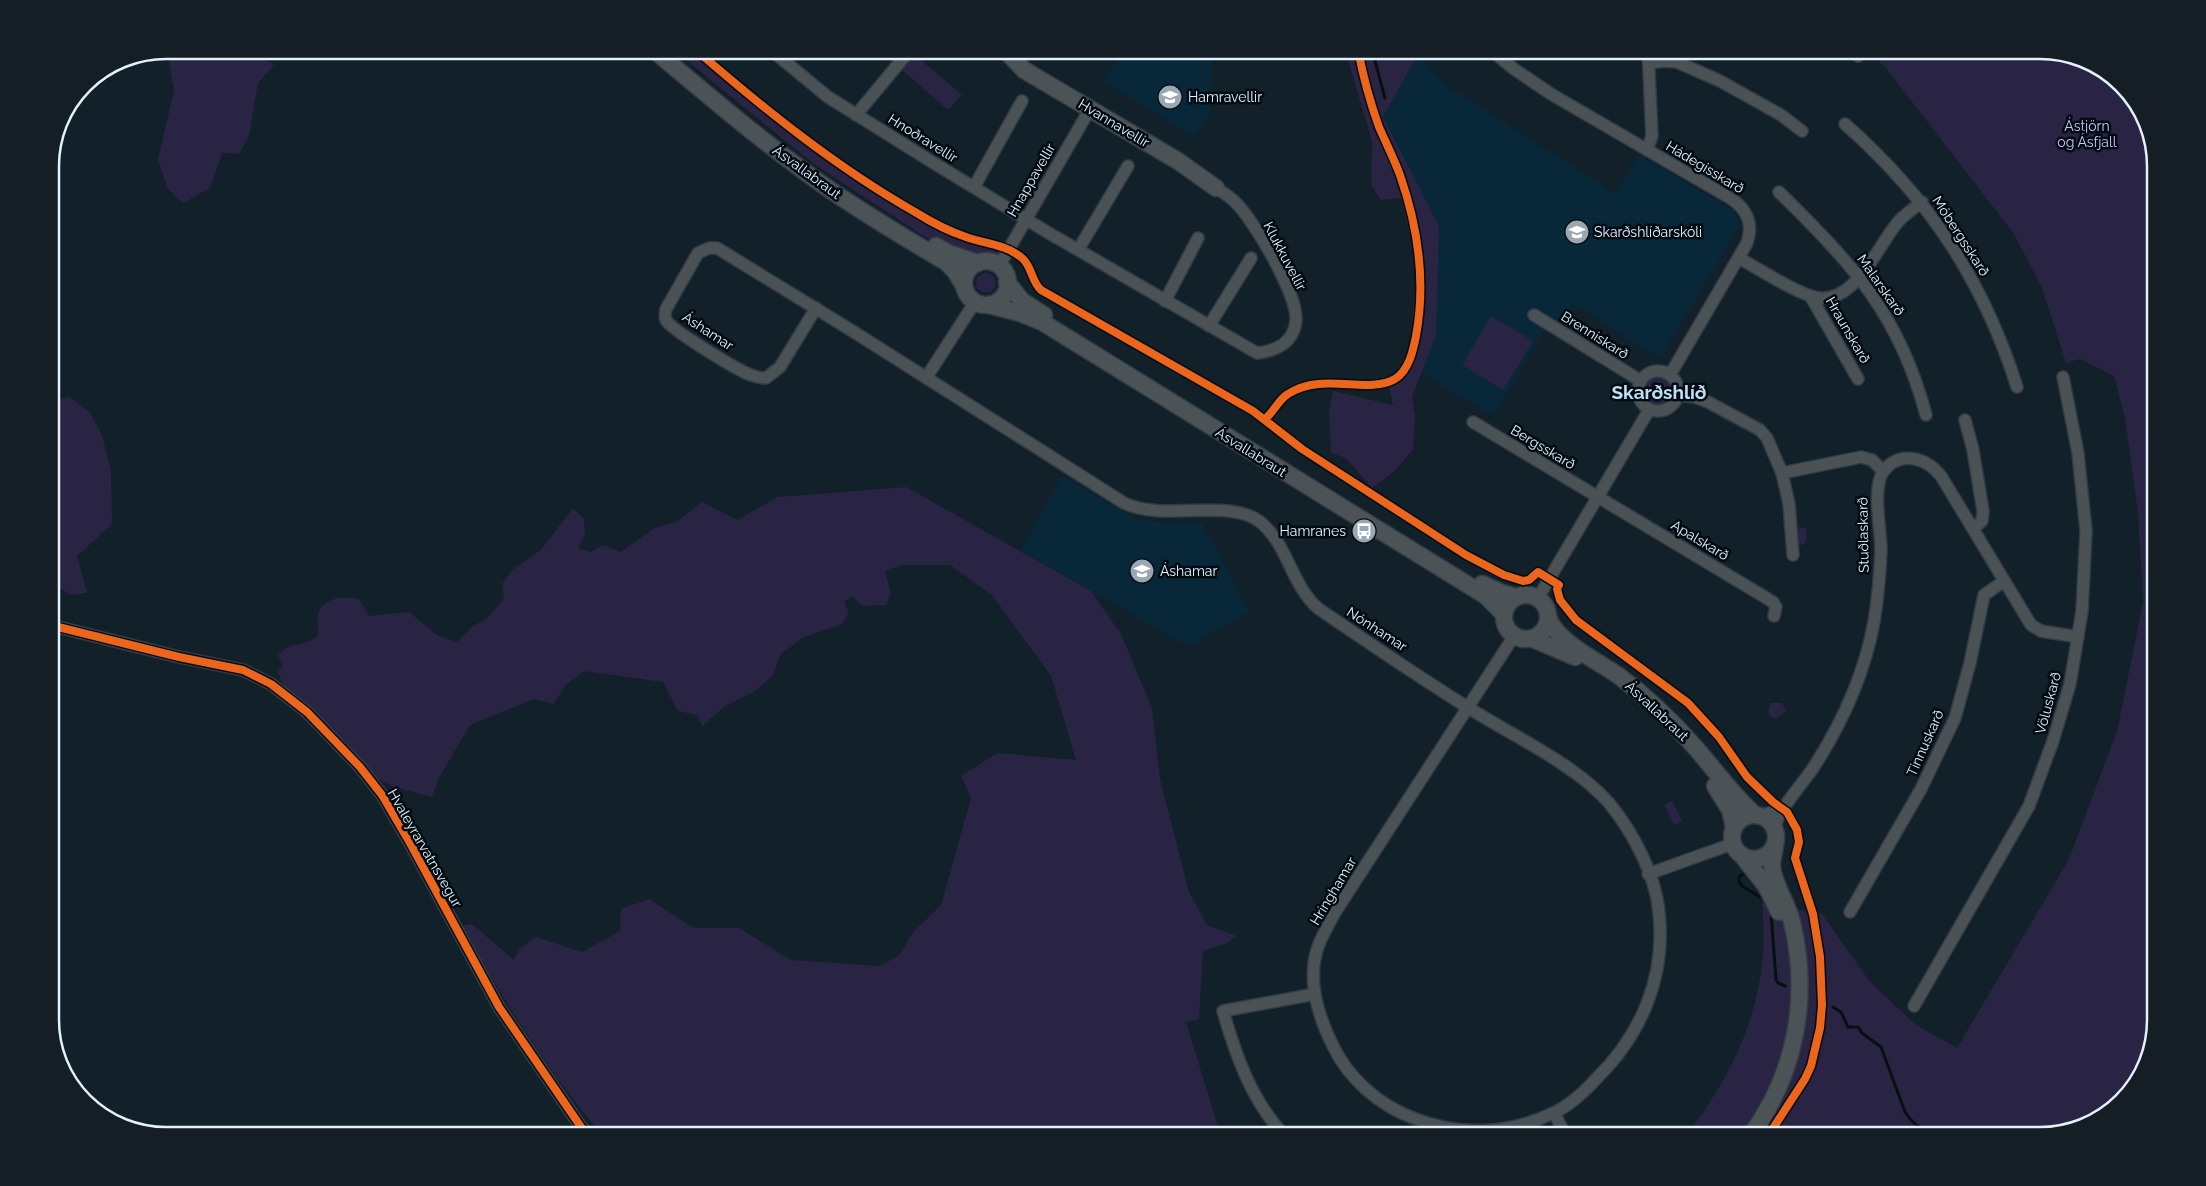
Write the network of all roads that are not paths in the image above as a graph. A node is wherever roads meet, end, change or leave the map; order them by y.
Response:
1 (665, 59) edge
2 (679, 59) edge
3 (782, 59) edge
4 (903, 59) edge
5 (1014, 59) edge
6 (1503, 59) edge
7 (1649, 59) edge
8 (1650, 63) junction
9 (1022, 101) dead end
10 (1090, 109) junction
11 (856, 115) junction
12 (1844, 124) dead end
13 (1802, 132) dead end
14 (1647, 150) junction
15 (1128, 166) dead end
16 (974, 187) junction
17 (1220, 191) joint
18 (1779, 192) dead end
19 (1922, 202) junction
20 (1026, 219) junction
21 (1198, 238) dead end
22 (1078, 250) junction
23 (1251, 258) dead end
24 (1739, 258) junction
25 (978, 263) junction
26 (999, 266) junction
27 (1860, 278) junction
28 (1007, 282) junction
29 (964, 286) junction
30 (1811, 297) junction
31 (1165, 301) junction
32 (982, 303) junction
33 (816, 308) junction
34 (1534, 315) dead end
35 (1209, 326) junction
36 (1670, 375) junction
37 (2063, 376) dead end
38 (926, 378) junction
39 (1858, 379) dead end
40 (1640, 381) junction
41 (2016, 387) dead end
42 (1678, 394) junction
43 (1649, 410) junction
44 (1926, 415) dead end
45 (1965, 420) dead end
46 (1473, 422) dead end
47 (1883, 471) junction
48 (1782, 474) junction
49 (1598, 497) junction
50 (1973, 530) junction
51 (1793, 555) dead end
52 (1287, 560) joint
53 (2004, 581) junction
54 (1516, 597) junction
55 (1538, 598) junction
56 (1504, 614) junction
57 (1774, 616) dead end
58 (1549, 619) junction
59 (59, 627) edge
60 (1514, 636) junction
61 (2078, 637) junction
62 (1533, 638) junction
63 (1467, 707) junction
64 (1782, 808) junction
65 (1758, 816) junction
66 (1734, 826) junction
67 (1774, 828) junction
68 (1732, 844) junction
69 (1775, 846) junction
70 (1744, 858) junction
71 (1648, 874) junction
72 (1850, 912) dead end
73 (1315, 994) junction
74 (1914, 1006) dead end
75 (1554, 1113) junction
76 (581, 1127) edge
77 (1278, 1127) edge
78 (1440, 1127) edge
79 (1514, 1127) edge
80 (1561, 1127) edge
81 (1744, 1127) edge
82 (1756, 1127) edge

1 - 29 main road, Ásvallabraut
2 - 25 main road, Ásvallabraut
3 - 11 street, Hnoðravellir
4 - 11 street
5 - 10 main road, Hvannavellir
6 - 14 street, Hádegisskarð
7 - 8 street
8 - 13 street
8 - 14 street
9 - 16 street
10 - 17 main road, Hvannavellir
10 - 20 street, Hnappavellir
11 - 16 street, Hnoðravellir
12 - 19 street, Móbergsskarð
14 - 24 street, Hádegisskarð
15 - 22 street
16 - 20 street, Hnoðravellir
17 - 35 street, Klukkuvellir
18 - 27 street, Malarskarð
19 - 27 street, Hraunskarð
19 - 41 street, Móbergsskarð
20 - 22 street, Klukkuvellir
20 - 26 street, Hnappavellir
21 - 31 street
22 - 31 street, Klukkuvellir
23 - 35 street
24 - 30 street, Hraunskarð
24 - 36 street, Hádegisskarð
25 - 26 main road
25 - 29 main road
26 - 28 main road
27 - 30 street, Hraunskarð
27 - 44 street, Malarskarð
28 - 32 main road
28 - 54 main road, Ásvallabraut
29 - 32 main road
30 - 39 street, Hraunskarð
31 - 35 street, Klukkuvellir
32 - 38 street
32 - 56 main road, Ásvallabraut
33 - 33 street, Áshamar
33 - 38 street, Áshamar
34 - 40 street, Brenniskarð
36 - 40 street
36 - 42 street
37 - 61 street, Völuskarð
38 - 52 street, Áshamar
40 - 43 street
42 - 43 street
42 - 48 street
43 - 49 street
45 - 50 street
46 - 49 street, Bergsskarð
47 - 48 street
47 - 50 street
47 - 64 street, Stuðlaskarð
48 - 51 street
49 - 55 street
49 - 57 street, Apalskarð
50 - 53 street
52 - 63 street, Nónhamar
53 - 61 street
53 - 72 street, Tinnuskarð
54 - 55 main road
54 - 56 main road
55 - 58 main road
56 - 60 main road
58 - 62 main road
58 - 65 main road, Ásvallabraut
59 - 76 street, Hvaleyrarvatnsvegur
60 - 62 main road
60 - 63 street, Hringhamar
61 - 74 street, Völuskarð
62 - 66 main road, Ásvallabraut
63 - 71 street, Hringhamar
63 - 73 street, Hringhamar
64 - 65 street
64 - 67 street, Stuðlaskarð
65 - 66 main road
65 - 67 main road
66 - 68 main road
67 - 69 main road
68 - 70 main road
68 - 71 street
69 - 70 main road
69 - 82 main road
70 - 81 main road
71 - 75 street, Hringhamar
73 - 77 street
73 - 78 street, Hringhamar
75 - 79 street, Hringhamar
75 - 80 street

